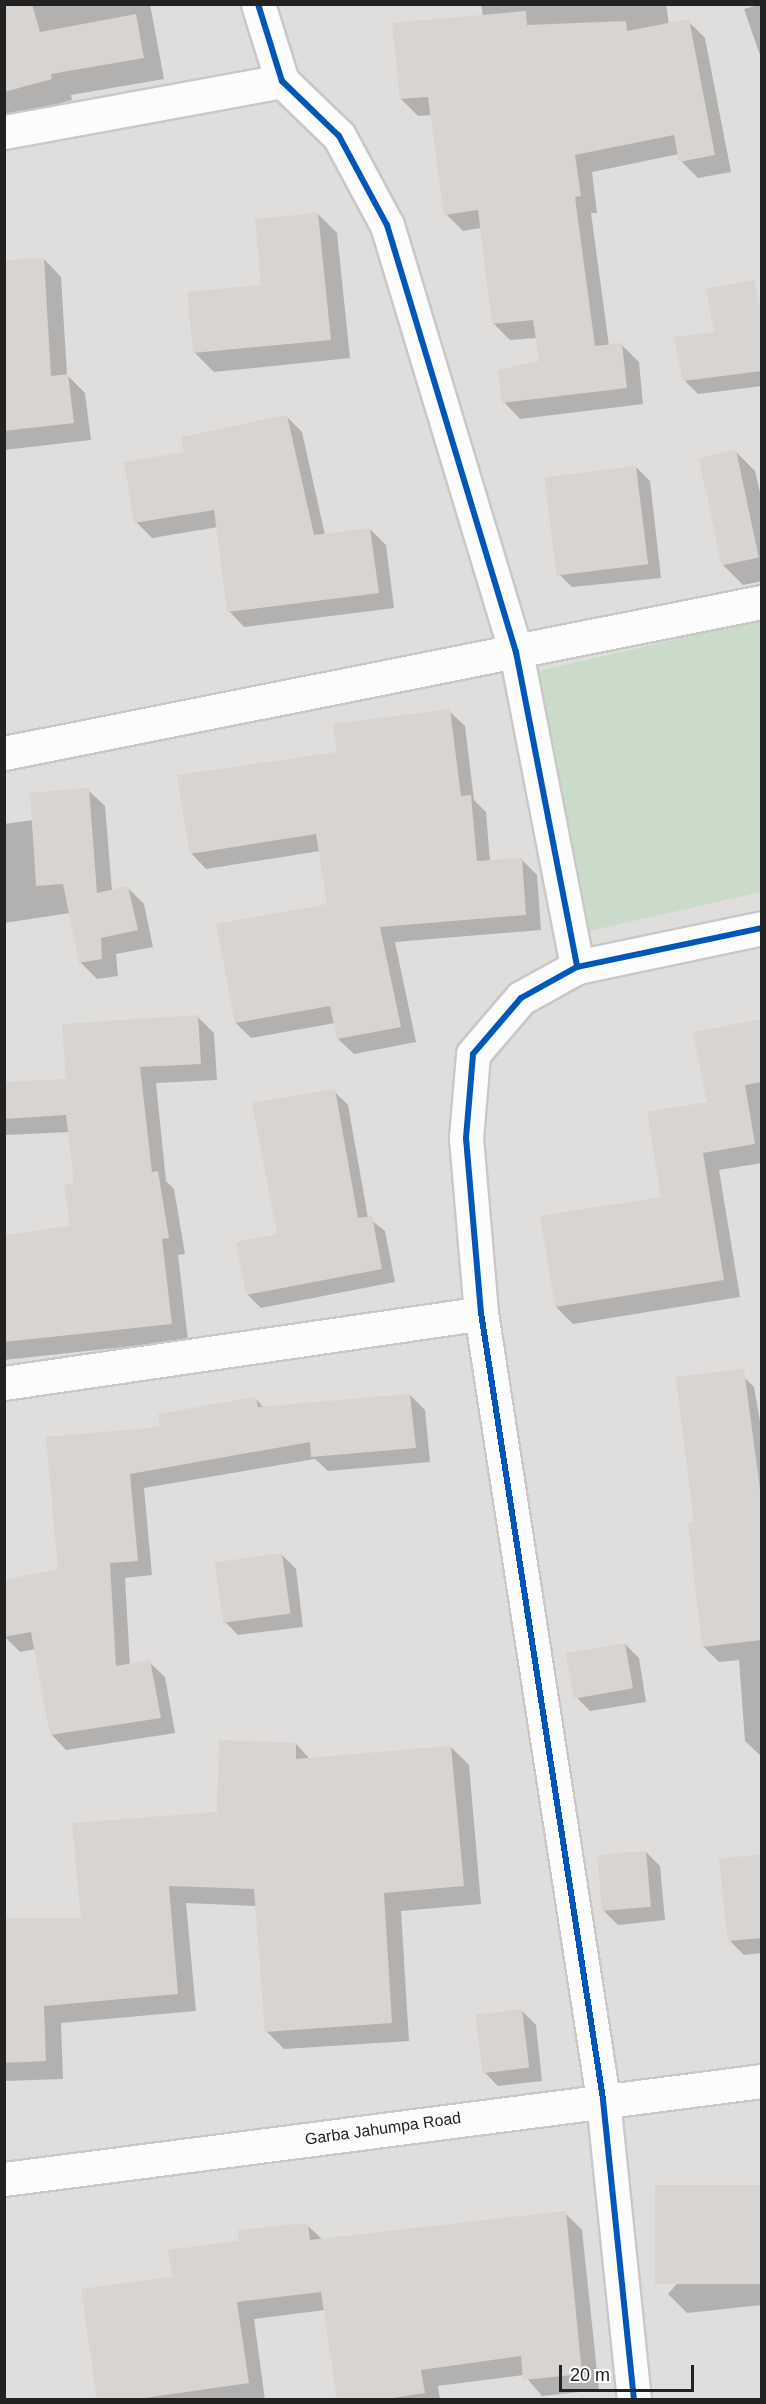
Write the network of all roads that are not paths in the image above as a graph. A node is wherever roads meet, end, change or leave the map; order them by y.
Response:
1 (258, 4) edge
2 (282, 81) junction
3 (4, 132) edge
4 (762, 602) edge
5 (516, 652) junction
6 (4, 753) edge
7 (762, 928) edge
8 (577, 967) junction
9 (481, 1313) junction
10 (4, 1383) edge
11 (762, 2081) edge
12 (603, 2100) junction
13 (4, 2179) edge
14 (633, 2400) edge

1 - 2 street
2 - 3 street
2 - 5 street
4 - 5 street
5 - 6 street
5 - 8 street
7 - 8 street
8 - 9 street
9 - 10 street
9 - 12 street
11 - 12 street, Garba Jahumpa Road
12 - 13 street, Garba Jahumpa Road
12 - 14 street

